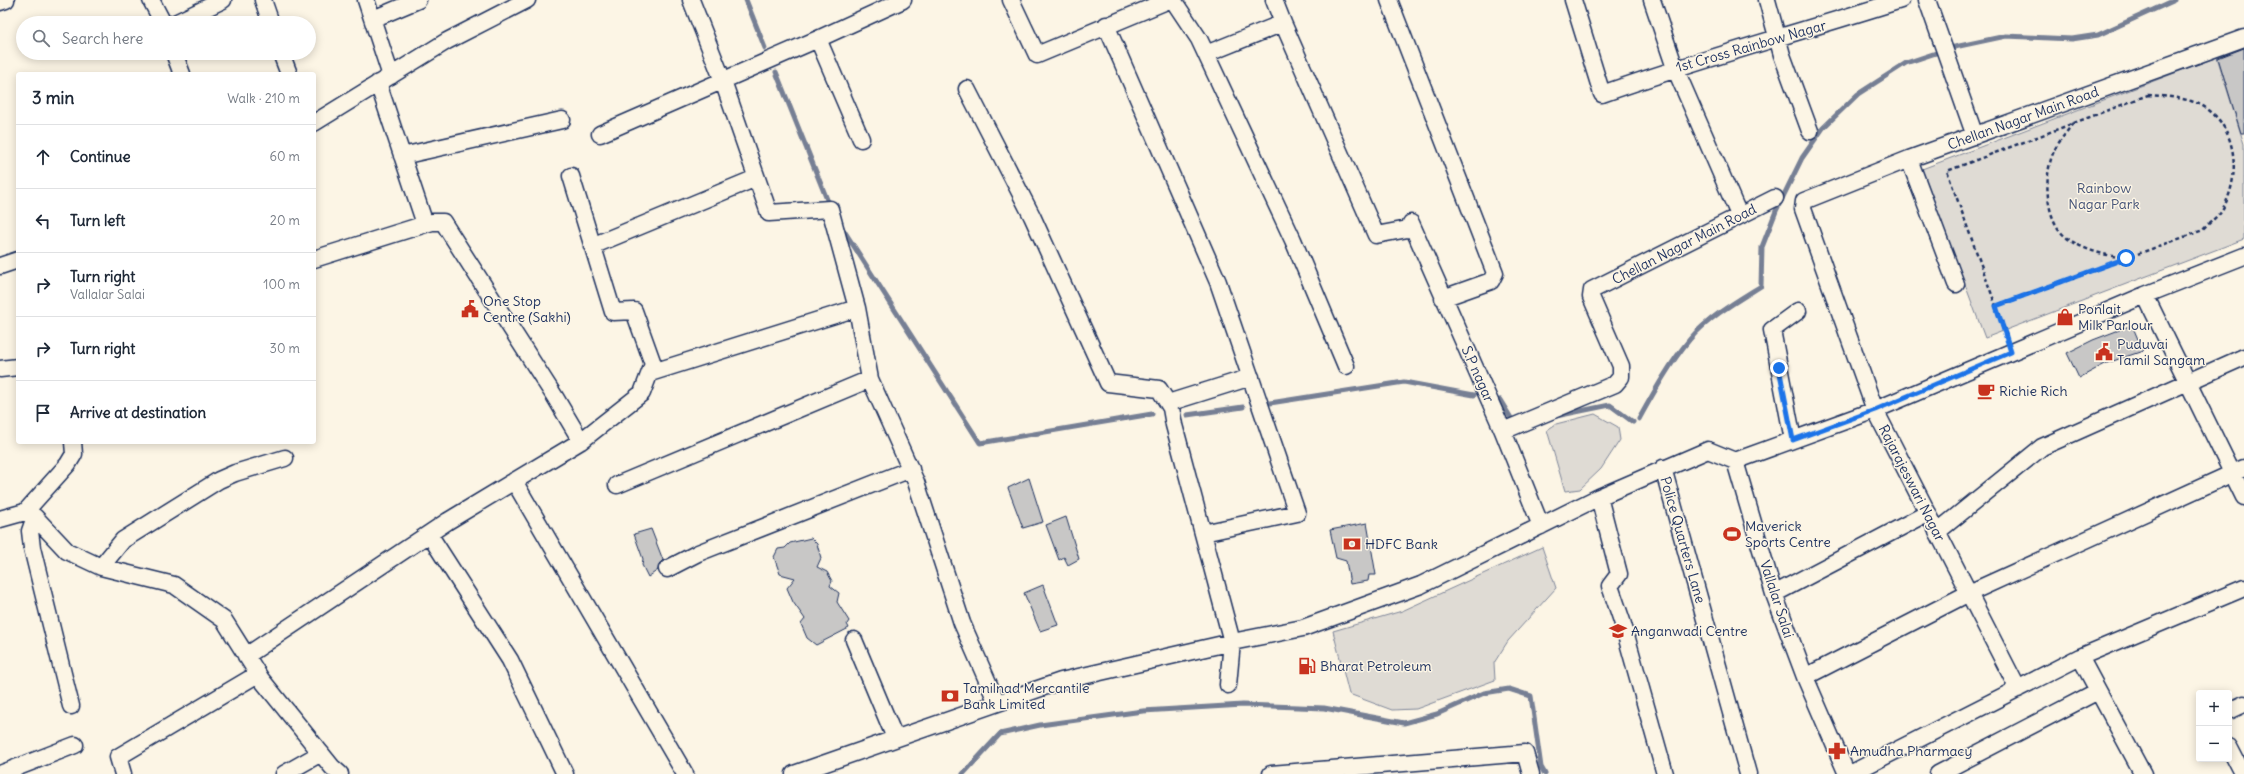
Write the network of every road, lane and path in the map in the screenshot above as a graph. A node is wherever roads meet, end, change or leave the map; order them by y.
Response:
1 (6, 0) edge
2 (151, 0) edge
3 (223, 0) edge
4 (263, 0) edge
5 (366, 0) edge
6 (418, 0) edge
7 (527, 0) edge
8 (691, 0) edge
9 (903, 0) edge
10 (1011, 0) edge
11 (1169, 0) edge
12 (1173, 0) edge
13 (1274, 0) edge
14 (1389, 0) edge
15 (1573, 0) edge
16 (1652, 0) edge
17 (1767, 0) edge
18 (1901, 0) edge
19 (1927, 0) edge
20 (0, 2) edge
21 (159, 16) edge
22 (190, 16) edge
23 (269, 16) edge
24 (373, 19) junction
25 (1283, 23) junction
26 (1106, 25) junction
27 (2244, 38) edge
28 (818, 39) junction
29 (1776, 39) junction
30 (1206, 54) junction
31 (177, 60) edge
32 (284, 60) edge
33 (1675, 68) junction
34 (181, 72) edge
35 (288, 72) edge
36 (384, 80) junction
37 (723, 81) junction
38 (967, 89) dead end
39 (562, 120) dead end
40 (316, 122) edge
41 (2074, 123) junction
42 (1810, 131) dead end
43 (600, 134) dead end
44 (1975, 136) junction
45 (862, 139) dead end
46 (402, 156) junction
47 (1909, 159) junction
48 (571, 176) dead end
49 (756, 178) junction
50 (1775, 198) dead end
51 (1804, 201) joint
52 (1739, 215) junction
53 (425, 224) junction
54 (592, 246) junction
55 (2244, 256) edge
56 (316, 258) edge
57 (2126, 258) junction
58 (16, 261) edge
59 (0, 266) edge
60 (1956, 284) dead end
61 (2145, 295) junction
62 (1443, 298) junction
63 (1996, 306) junction
64 (857, 308) junction
65 (1798, 311) dead end
66 (2011, 352) junction
67 (2244, 358) edge
68 (1346, 366) dead end
69 (16, 367) edge
70 (0, 369) edge
71 (650, 373) junction
72 (1251, 377) junction
73 (870, 378) junction
74 (2187, 382) junction
75 (1168, 403) junction
76 (1875, 410) junction
77 (1503, 431) junction
78 (1793, 440) junction
79 (581, 441) junction
80 (73, 444) edge
81 (285, 458) dead end
82 (1735, 461) junction
83 (1663, 468) junction
84 (911, 469) junction
85 (2238, 471) edge
86 (514, 481) junction
87 (617, 485) dead end
88 (1599, 497) junction
89 (2244, 497) edge
90 (30, 514) junction
91 (1928, 514) junction
92 (0, 519) edge
93 (1541, 526) junction
94 (1937, 532) junction
95 (1203, 533) junction
96 (429, 534) junction
97 (101, 567) junction
98 (667, 570) dead end
99 (2244, 588) edge
100 (1969, 593) junction
101 (1774, 594) junction
102 (854, 640) dead end
103 (1232, 642) junction
104 (246, 656) junction
105 (2080, 657) junction
106 (258, 674) junction
107 (1805, 677) junction
108 (1228, 685) dead end
109 (2018, 689) junction
110 (2098, 691) junction
111 (997, 703) junction
112 (2244, 704) edge
113 (71, 706) dead end
114 (2232, 710) edge
115 (895, 738) junction
116 (75, 745) dead end
117 (2232, 753) edge
118 (321, 754) junction
119 (1301, 773) edge
120 (0, 774) edge
121 (123, 774) edge
122 (284, 774) edge
123 (340, 774) edge
124 (564, 774) edge
125 (685, 774) edge
126 (794, 774) edge
127 (1271, 774) edge
128 (1532, 774) edge
129 (1665, 774) edge
130 (1748, 774) edge
131 (1849, 774) edge
132 (1938, 774) edge
133 (2143, 774) edge
134 (2243, 774) edge

1 - 20 street
2 - 21 street
3 - 22 street
4 - 23 street
5 - 24 street
6 - 24 street
7 - 36 street
8 - 37 street
9 - 28 street
10 - 26 street
11 - 26 street
12 - 30 street
13 - 25 street
14 - 62 street
15 - 33 street, 1st Cross Rainbow Nagar
16 - 33 street
17 - 29 street
18 - 29 street, 1st Cross Rainbow Nagar
19 - 44 street
24 - 36 street
25 - 30 street
25 - 62 street, S.P nagar
26 - 72 street
27 - 44 street, Chellan Nagar Main Road
28 - 37 street
28 - 45 street
29 - 33 street, 1st Cross Rainbow Nagar
29 - 42 street
30 - 68 street
31 - 34 street
32 - 35 street
33 - 52 street
36 - 40 street
36 - 46 street
37 - 43 street
37 - 49 street
38 - 75 street
39 - 46 street
41 - 57 path
41 - 57 path
41 - 63 path
44 - 47 street, Chellan Nagar Main Road
46 - 53 street
47 - 51 street, Chellan Nagar Main Road
47 - 60 street
48 - 54 street
49 - 54 street
49 - 64 street
50 - 52 street, Chellan Nagar Main Road
51 - 76 street, Rajarajeswari Nagar
52 - 77 street, Chellan Nagar Main Road
53 - 56 street
53 - 79 street
54 - 71 street
55 - 61 street
57 - 63 path
58 - 59 street
61 - 66 street
61 - 74 street
62 - 77 street, S.P nagar
63 - 66 path
64 - 71 street
64 - 73 street
65 - 78 street
66 - 76 street
67 - 74 street
69 - 70 street
71 - 79 street
72 - 75 street
72 - 95 street
73 - 84 street
73 - 87 street
74 - 85 street
74 - 94 street
75 - 95 street
76 - 78 street
76 - 91 street, Rajarajeswari Nagar
77 - 93 street, S.P nagar
78 - 82 street
79 - 86 street
80 - 90 street
81 - 97 street
82 - 83 street
82 - 101 street, Vallalar Salai
83 - 88 street
83 - 130 street, Police Quarters Lane
84 - 98 street
84 - 111 street
85 - 89 street
85 - 100 street
86 - 96 street
86 - 125 street
88 - 93 street
88 - 129 street
90 - 92 street
90 - 97 street
90 - 113 street
91 - 94 street, Rajarajeswari Nagar
91 - 101 street
93 - 103 street
94 - 100 street, Rajarajeswari Nagar
95 - 103 street
96 - 104 street
96 - 124 street
97 - 104 street
99 - 105 street
100 - 107 street
100 - 109 street, Rajarajeswari Nagar
101 - 107 street, Vallalar Salai
102 - 115 street
103 - 108 street
103 - 111 street
104 - 106 street
105 - 109 street
105 - 110 street
106 - 118 street
106 - 121 street
107 - 131 street, Vallalar Salai
109 - 131 street
110 - 132 street
110 - 133 street
111 - 115 street
112 - 114 street
115 - 126 street
116 - 120 street
117 - 134 street
118 - 122 street
118 - 123 street
119 - 127 street
119 - 128 street

